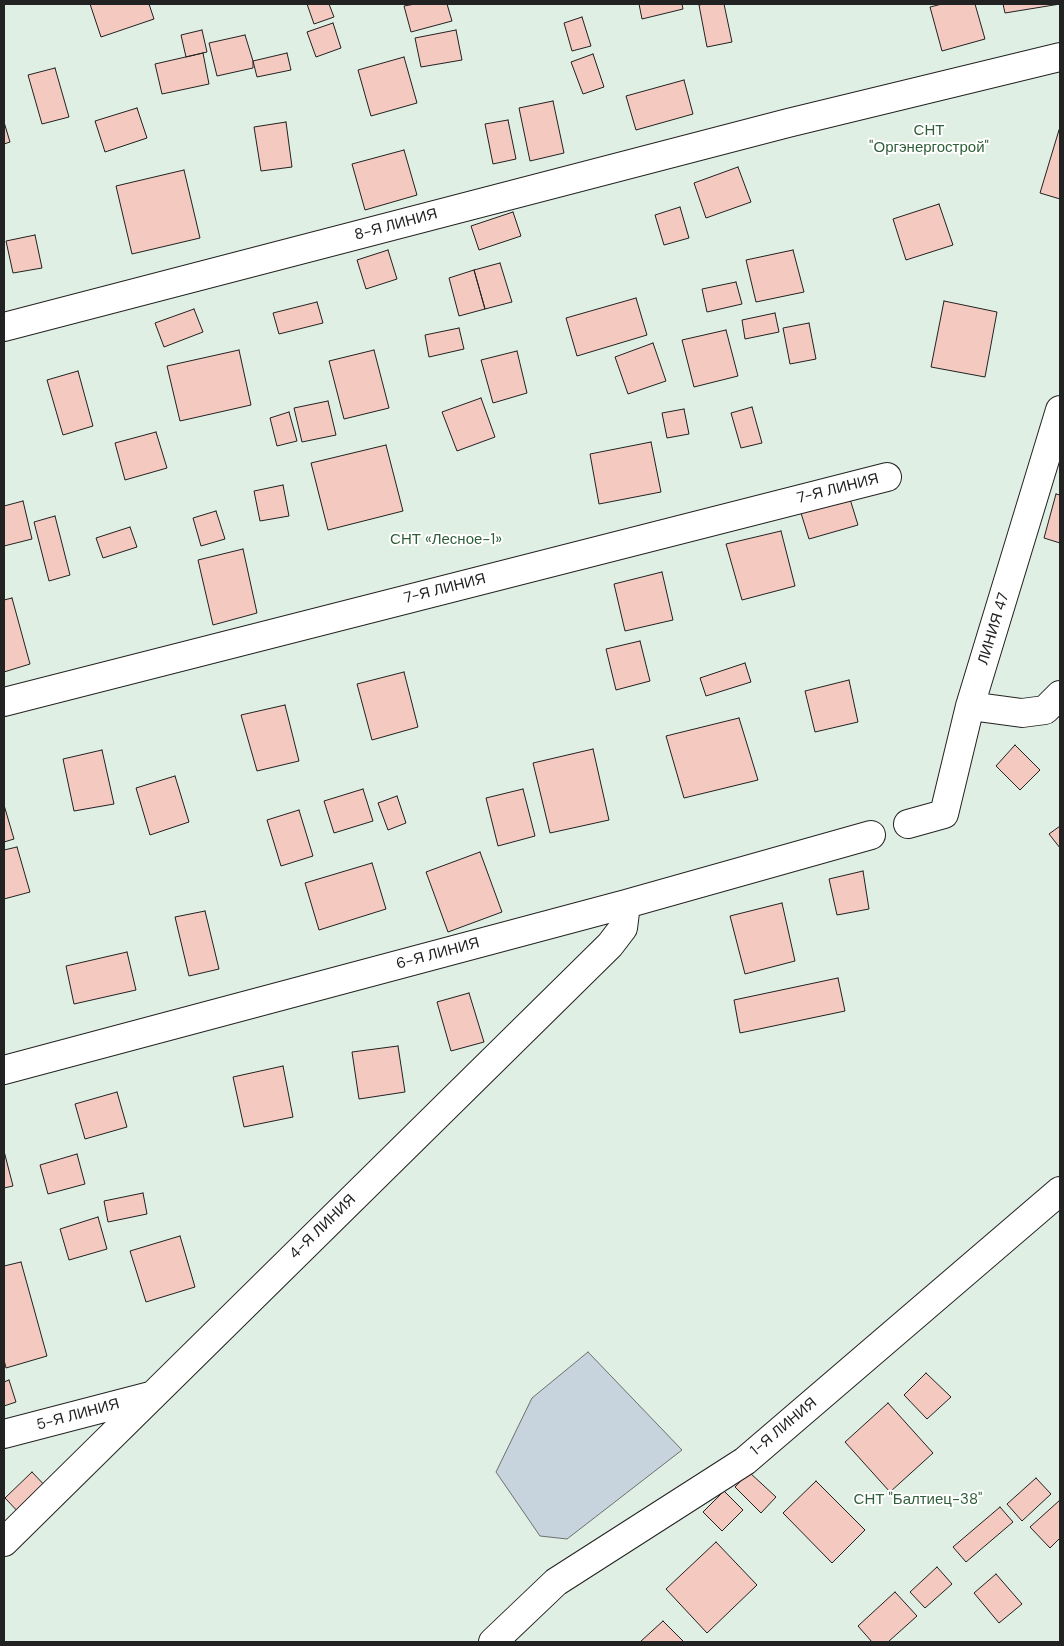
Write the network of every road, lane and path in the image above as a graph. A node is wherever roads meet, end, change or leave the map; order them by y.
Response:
1 (1060, 58) edge
2 (4, 327) edge
3 (1060, 410) edge
4 (887, 477) dead end
5 (1060, 695) edge
6 (4, 702) edge
7 (970, 706) junction
8 (908, 824) dead end
9 (871, 835) dead end
10 (626, 904) junction
11 (4, 1070) edge
12 (1060, 1191) edge
13 (151, 1395) junction
14 (4, 1434) edge
15 (4, 1542) edge
16 (493, 1642) edge

1 - 2 street, 8-Я ЛИНИЯ
3 - 7 street, ЛИНИЯ 47
4 - 6 street, 7-Я ЛИНИЯ
5 - 7 street
7 - 8 street, ЛИНИЯ 47
9 - 10 street, 6-Я ЛИНИЯ
10 - 11 street, 6-Я ЛИНИЯ
10 - 13 street, 4-Я ЛИНИЯ
12 - 16 street, 1-Я ЛИНИЯ
13 - 14 street, 5-Я ЛИНИЯ
13 - 15 street, 4-Я ЛИНИЯ

